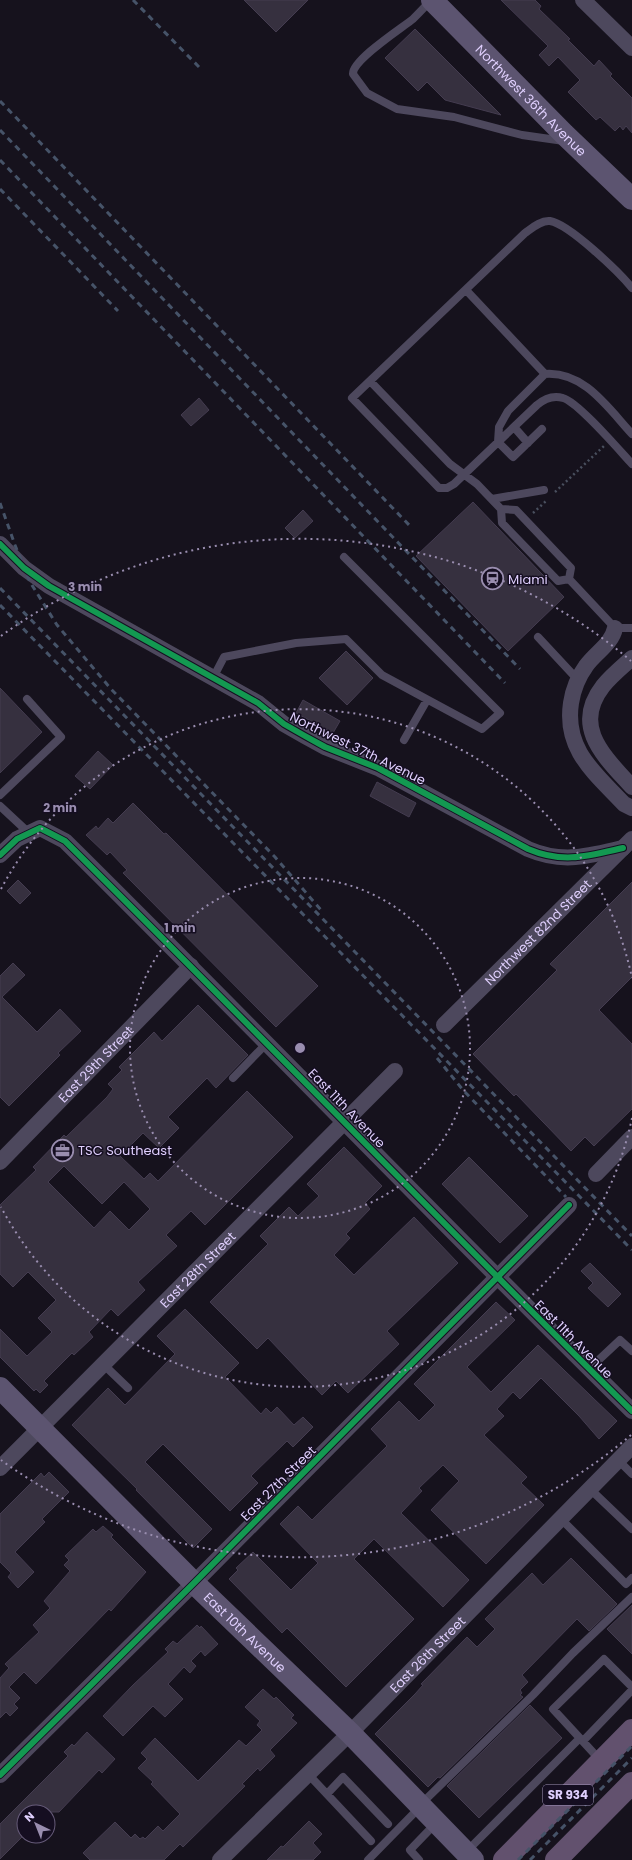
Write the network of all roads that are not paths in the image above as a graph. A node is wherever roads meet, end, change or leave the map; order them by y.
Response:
1 (431, 0) edge
2 (584, 0) edge
3 (632, 48) edge
4 (573, 142) junction
5 (632, 199) edge
6 (632, 288) edge
7 (466, 290) junction
8 (545, 374) junction
9 (370, 381) junction
10 (514, 427) junction
11 (542, 429) dead end
12 (632, 434) edge
13 (498, 442) junction
14 (528, 442) junction
15 (632, 464) edge
16 (464, 475) junction
17 (544, 490) dead end
18 (492, 499) junction
19 (501, 509) junction
20 (0, 544) edge
21 (344, 557) dead end
22 (568, 579) junction
23 (615, 628) junction
24 (632, 628) edge
25 (538, 637) dead end
26 (632, 658) edge
27 (213, 678) junction
28 (578, 680) junction
29 (27, 699) dead end
30 (427, 700) junction
31 (404, 740) dead end
32 (632, 787) edge
33 (0, 794) edge
34 (0, 806) edge
35 (632, 808) edge
36 (23, 836) junction
37 (628, 843) edge
38 (0, 855) edge
39 (191, 966) junction
40 (444, 1025) dead end
41 (268, 1043) junction
42 (395, 1071) dead end
43 (233, 1078) dead end
44 (345, 1122) junction
45 (632, 1137) edge
46 (0, 1162) edge
47 (596, 1174) dead end
48 (569, 1205) dead end
49 (497, 1279) junction
50 (632, 1351) edge
51 (103, 1364) junction
52 (589, 1369) junction
53 (0, 1388) edge
54 (128, 1388) dead end
55 (632, 1412) edge
56 (40, 1428) junction
57 (632, 1446) edge
58 (618, 1460) junction
59 (0, 1468) edge
60 (632, 1474) edge
61 (590, 1489) junction
62 (561, 1519) junction
63 (632, 1529) edge
64 (632, 1578) edge
65 (194, 1583) junction
66 (632, 1597) edge
67 (632, 1687) edge
68 (632, 1690) edge
69 (632, 1730) edge
70 (350, 1733) junction
71 (581, 1739) junction
72 (602, 1761) junction
73 (308, 1774) junction
74 (0, 1775) edge
75 (631, 1785) edge
76 (327, 1794) junction
77 (420, 1806) junction
78 (437, 1822) junction
79 (388, 1824) dead end
80 (370, 1841) dead end
81 (469, 1856) edge
82 (220, 1860) edge
83 (368, 1860) edge
84 (419, 1860) edge
85 (504, 1860) edge
86 (556, 1860) edge

1 - 4 street, Northwest 36th Avenue
1 - 4 lane
2 - 3 street
4 - 5 street, Northwest 36th Avenue
6 - 7 lane
7 - 8 lane
7 - 9 lane
8 - 12 lane
8 - 13 lane
9 - 16 lane
9 - 16 lane
10 - 13 lane
10 - 14 lane
10 - 15 lane
11 - 14 lane
13 - 14 lane
13 - 16 lane
16 - 18 lane
17 - 18 lane
18 - 19 lane
19 - 22 lane
19 - 22 lane
20 - 27 street, Northwest 37th Avenue
21 - 30 lane
22 - 23 lane
23 - 24 lane
23 - 28 street
25 - 28 lane
26 - 32 street
27 - 30 lane
27 - 37 street, Northwest 37th Avenue
28 - 35 street
29 - 33 lane
30 - 31 lane
34 - 36 lane
36 - 38 street
36 - 39 street, East 11th Avenue
37 - 40 street, Northwest 82nd Street
39 - 41 street, East 11th Avenue
39 - 46 street, East 29th Street
41 - 43 lane
41 - 44 street, East 11th Avenue
42 - 44 street, East 28th Street
44 - 49 street, East 11th Avenue
44 - 51 street, East 28th Street
45 - 47 street
48 - 49 street, East 27th Street
49 - 52 street, East 11th Avenue
49 - 65 street, East 27th Street
50 - 52 lane
51 - 54 lane
51 - 56 street, East 28th Street
52 - 55 street, East 11th Avenue
53 - 56 street, East 10th Avenue
56 - 59 street, East 28th Street
56 - 65 street, East 10th Avenue
57 - 58 street, East 26th Street
58 - 60 lane
58 - 61 street, East 26th Street
61 - 62 street, East 26th Street
61 - 63 lane
62 - 64 lane
62 - 70 street, East 26th Street
65 - 70 street, East 10th Avenue
65 - 74 street, East 27th Street
66 - 77 lane
67 - 71 lane
68 - 71 lane
69 - 72 main road, SR 934
70 - 73 street, East 26th Street
70 - 77 street, East 10th Avenue
71 - 72 lane
71 - 81 lane
72 - 85 main road, SR 934
73 - 76 lane
73 - 82 street, East 26th Street
75 - 86 main road, SR 934
76 - 79 lane
76 - 80 lane
77 - 78 street, East 10th Avenue
77 - 83 lane
78 - 81 street, East 10th Avenue
78 - 84 lane

